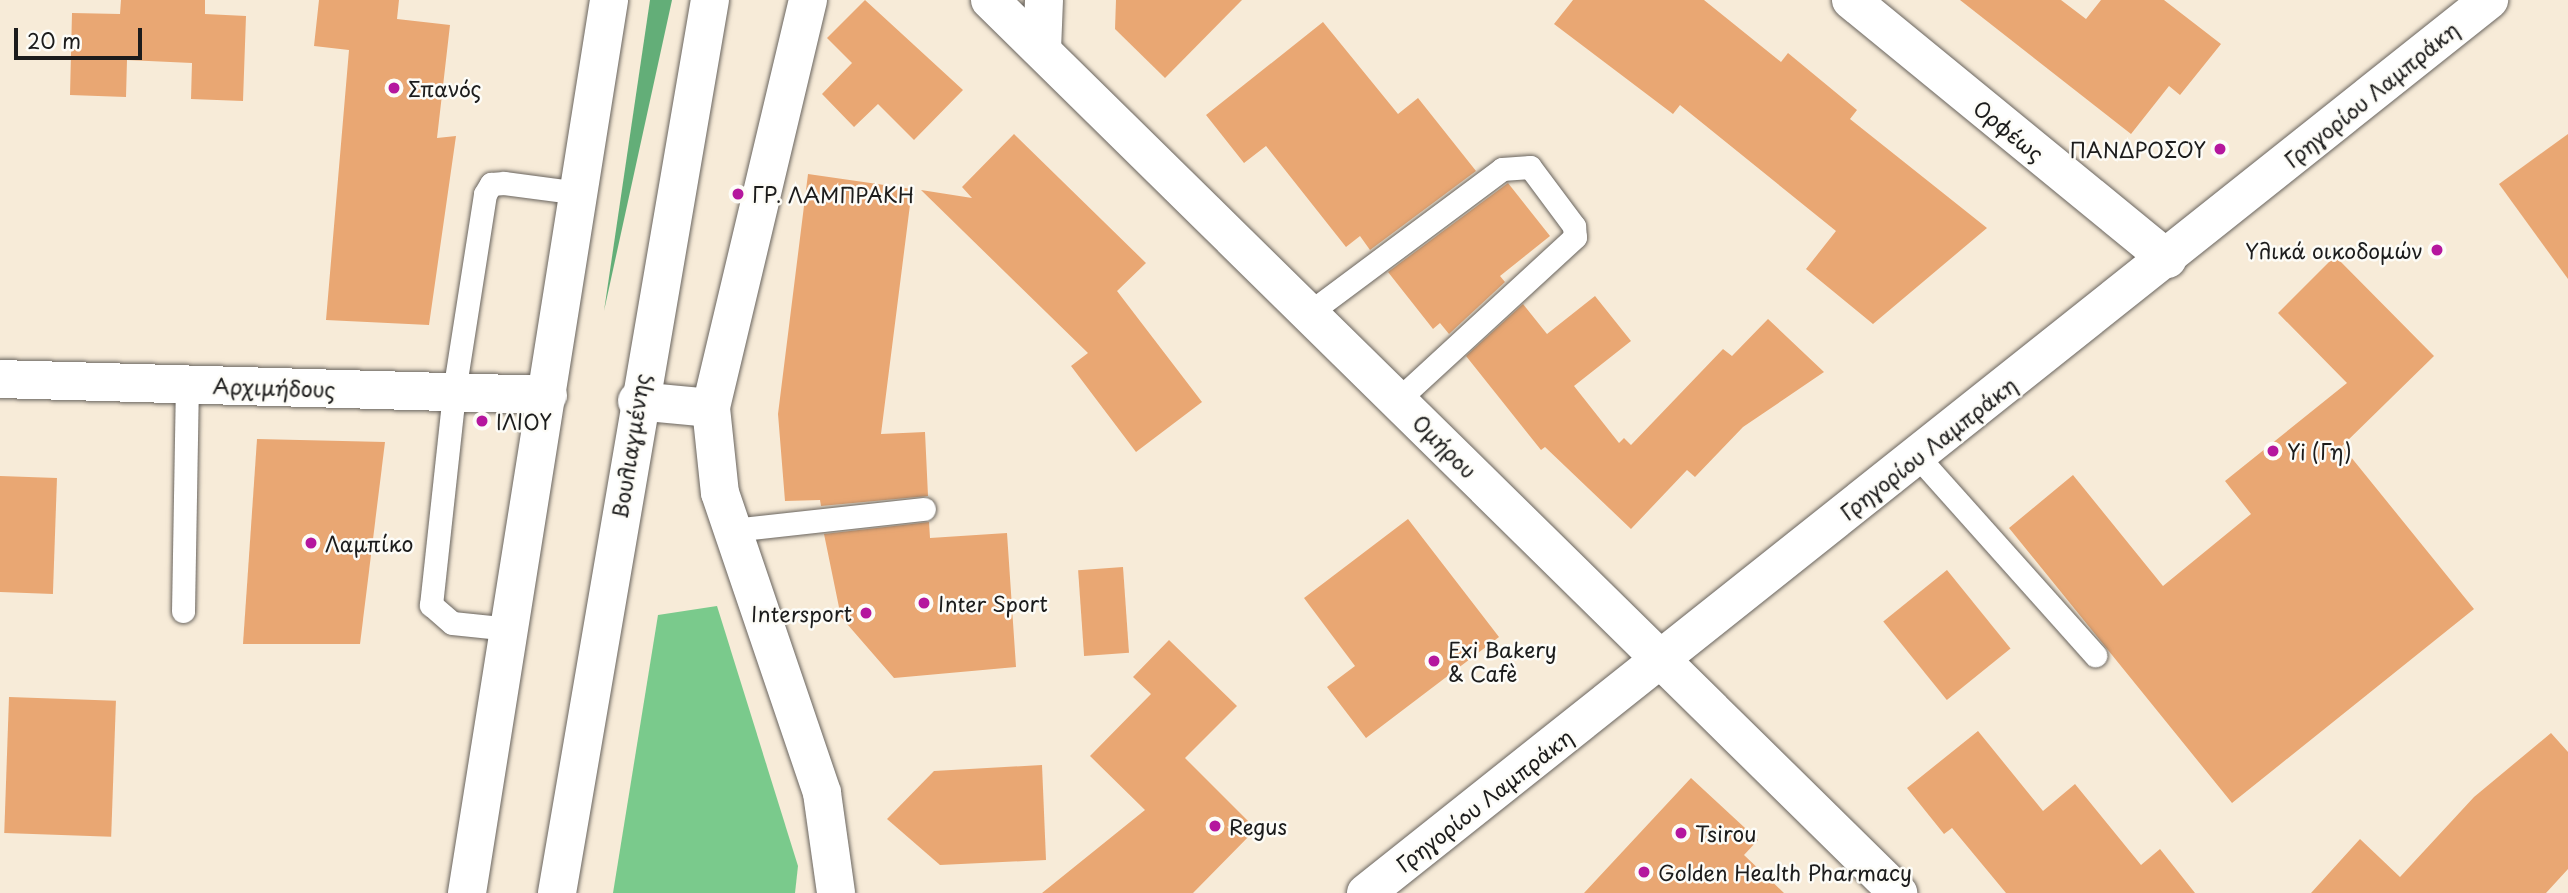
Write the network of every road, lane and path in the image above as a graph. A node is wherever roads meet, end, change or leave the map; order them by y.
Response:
1 (609, 0) edge
2 (709, 0) edge
3 (808, 0) edge
4 (990, 0) edge
5 (1044, 0) edge
6 (1852, 0) edge
7 (2488, 0) edge
8 (1042, 50) junction
9 (580, 193) junction
10 (2166, 260) junction
11 (1309, 313) junction
12 (0, 379) edge
13 (187, 385) junction
14 (454, 393) junction
15 (548, 395) junction
16 (1398, 400) junction
17 (638, 401) junction
18 (711, 408) junction
19 (1917, 457) junction
20 (924, 509) dead end
21 (733, 530) junction
22 (183, 611) dead end
23 (510, 629) junction
24 (2095, 655) dead end
25 (1661, 660) junction
26 (566, 839) junction
27 (467, 893) edge
28 (557, 893) edge
29 (569, 893) edge
30 (836, 893) edge
31 (1366, 893) edge
32 (1898, 893) edge

1 - 9 main road
2 - 17 main road, Βουλιαγμένης
3 - 18 main road
4 - 8 main road, Ομήρου
5 - 8 main road
6 - 10 main road, Ορφέως
7 - 10 main road, Γρηγορίου Λαμπράκη
8 - 11 main road, Ομήρου
9 - 14 lane
9 - 15 main road
10 - 19 main road, Γρηγορίου Λαμπράκη
11 - 16 main road, Ομήρου
11 - 16 lane
12 - 13 main road, Αρχιμήδους
13 - 14 main road, Αρχιμήδους
13 - 22 lane
14 - 15 main road, Αρχιμήδους
14 - 23 lane
15 - 23 main road
16 - 25 main road, Ομήρου
17 - 18 main road
17 - 26 main road, Βουλιαγμένης
18 - 21 main road
19 - 24 lane
19 - 25 main road, Γρηγορίου Λαμπράκη
20 - 21 lane
21 - 30 main road
23 - 27 main road
25 - 31 main road, Γρηγορίου Λαμπράκη
25 - 32 main road, Ομήρου
26 - 28 main road, Βουλιαγμένης
26 - 29 main road

